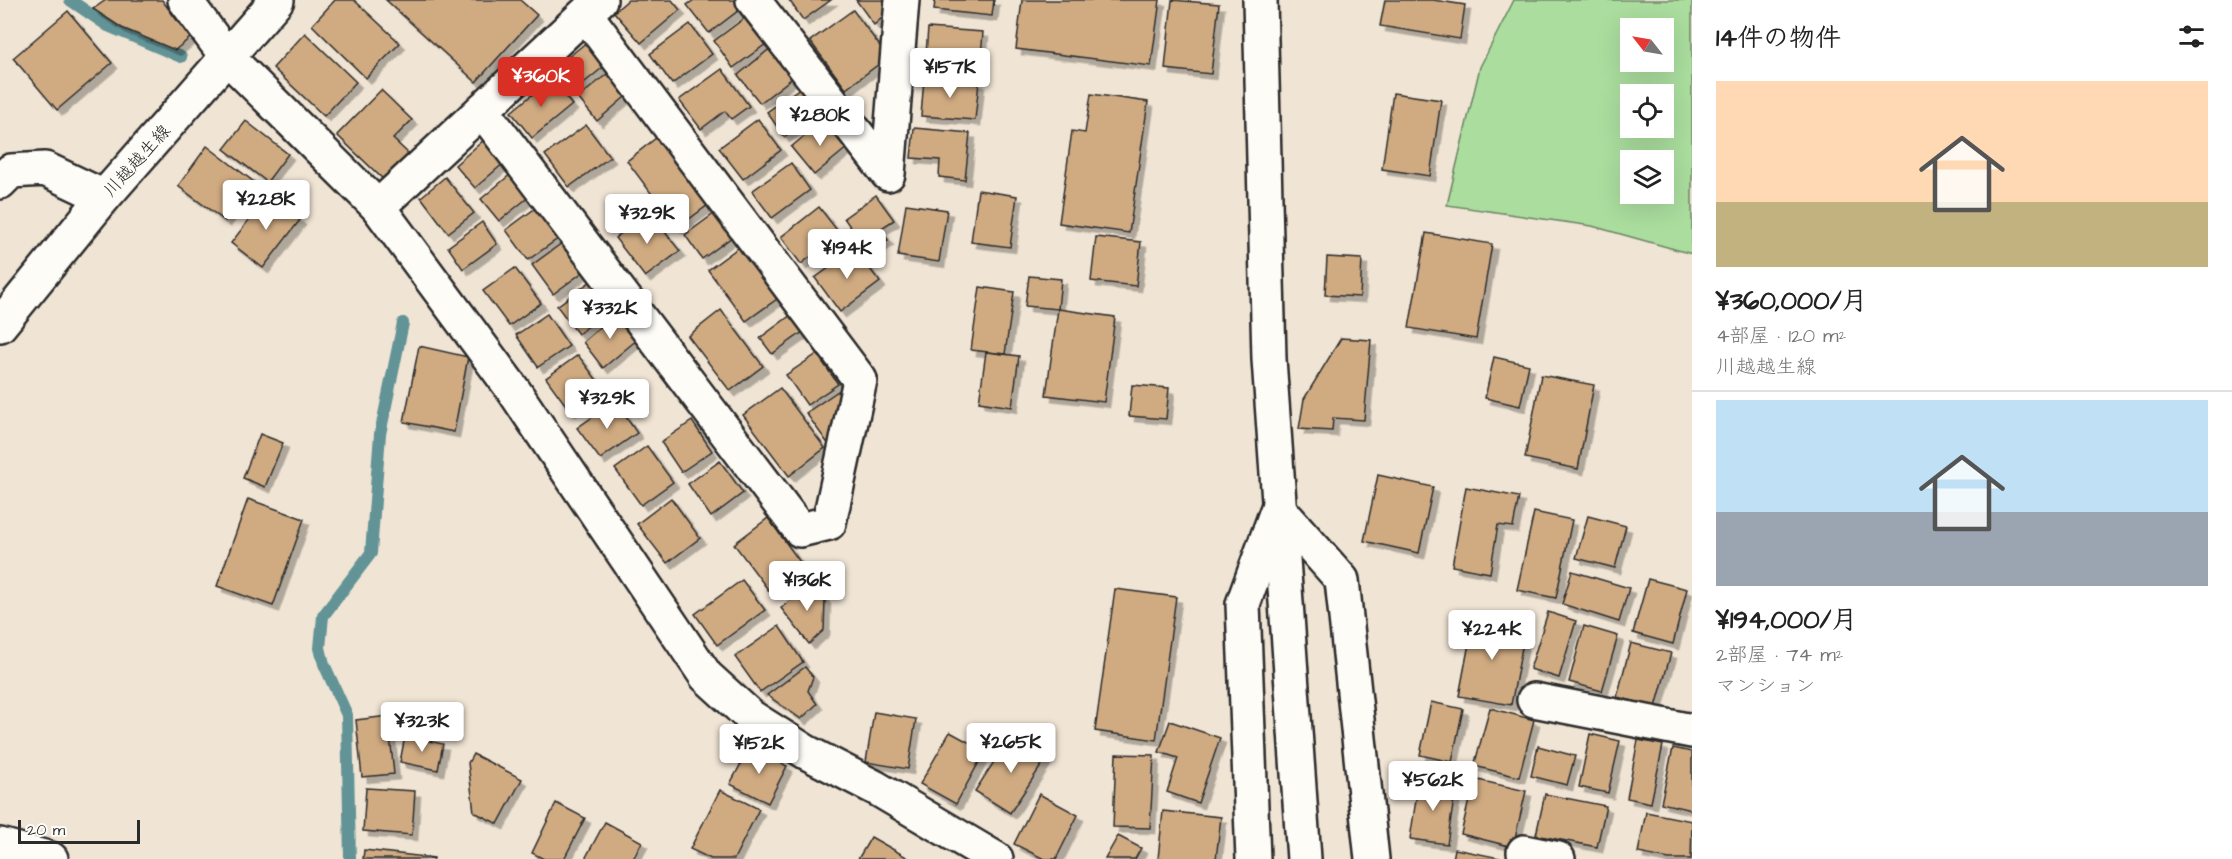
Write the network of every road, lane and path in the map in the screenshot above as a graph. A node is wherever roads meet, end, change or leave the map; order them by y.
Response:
1 (185, 0) edge
2 (277, 0) edge
3 (753, 0) edge
4 (902, 0) edge
5 (1260, 0) edge
6 (593, 8) edge
7 (227, 57) junction
8 (482, 110) junction
9 (0, 182) edge
10 (104, 197) junction
11 (378, 207) junction
12 (0, 326) edge
13 (1278, 508) junction
14 (1534, 700) dead end
15 (1692, 731) edge
16 (0, 845) edge
17 (1524, 852) dead end
18 (51, 859) edge
19 (996, 859) edge
20 (1253, 859) edge
21 (1304, 859) edge
22 (1372, 859) edge
23 (1558, 859) edge

1 - 7 street
2 - 7 street, 川越越生線
3 - 4 street
5 - 13 street
6 - 8 street
6 - 8 street
7 - 10 street, 川越越生線
7 - 11 street
8 - 11 street
9 - 10 street
10 - 12 street, 川越越生線
11 - 19 street
13 - 20 street
13 - 21 street
13 - 22 street
14 - 15 street
16 - 18 street
17 - 23 street

